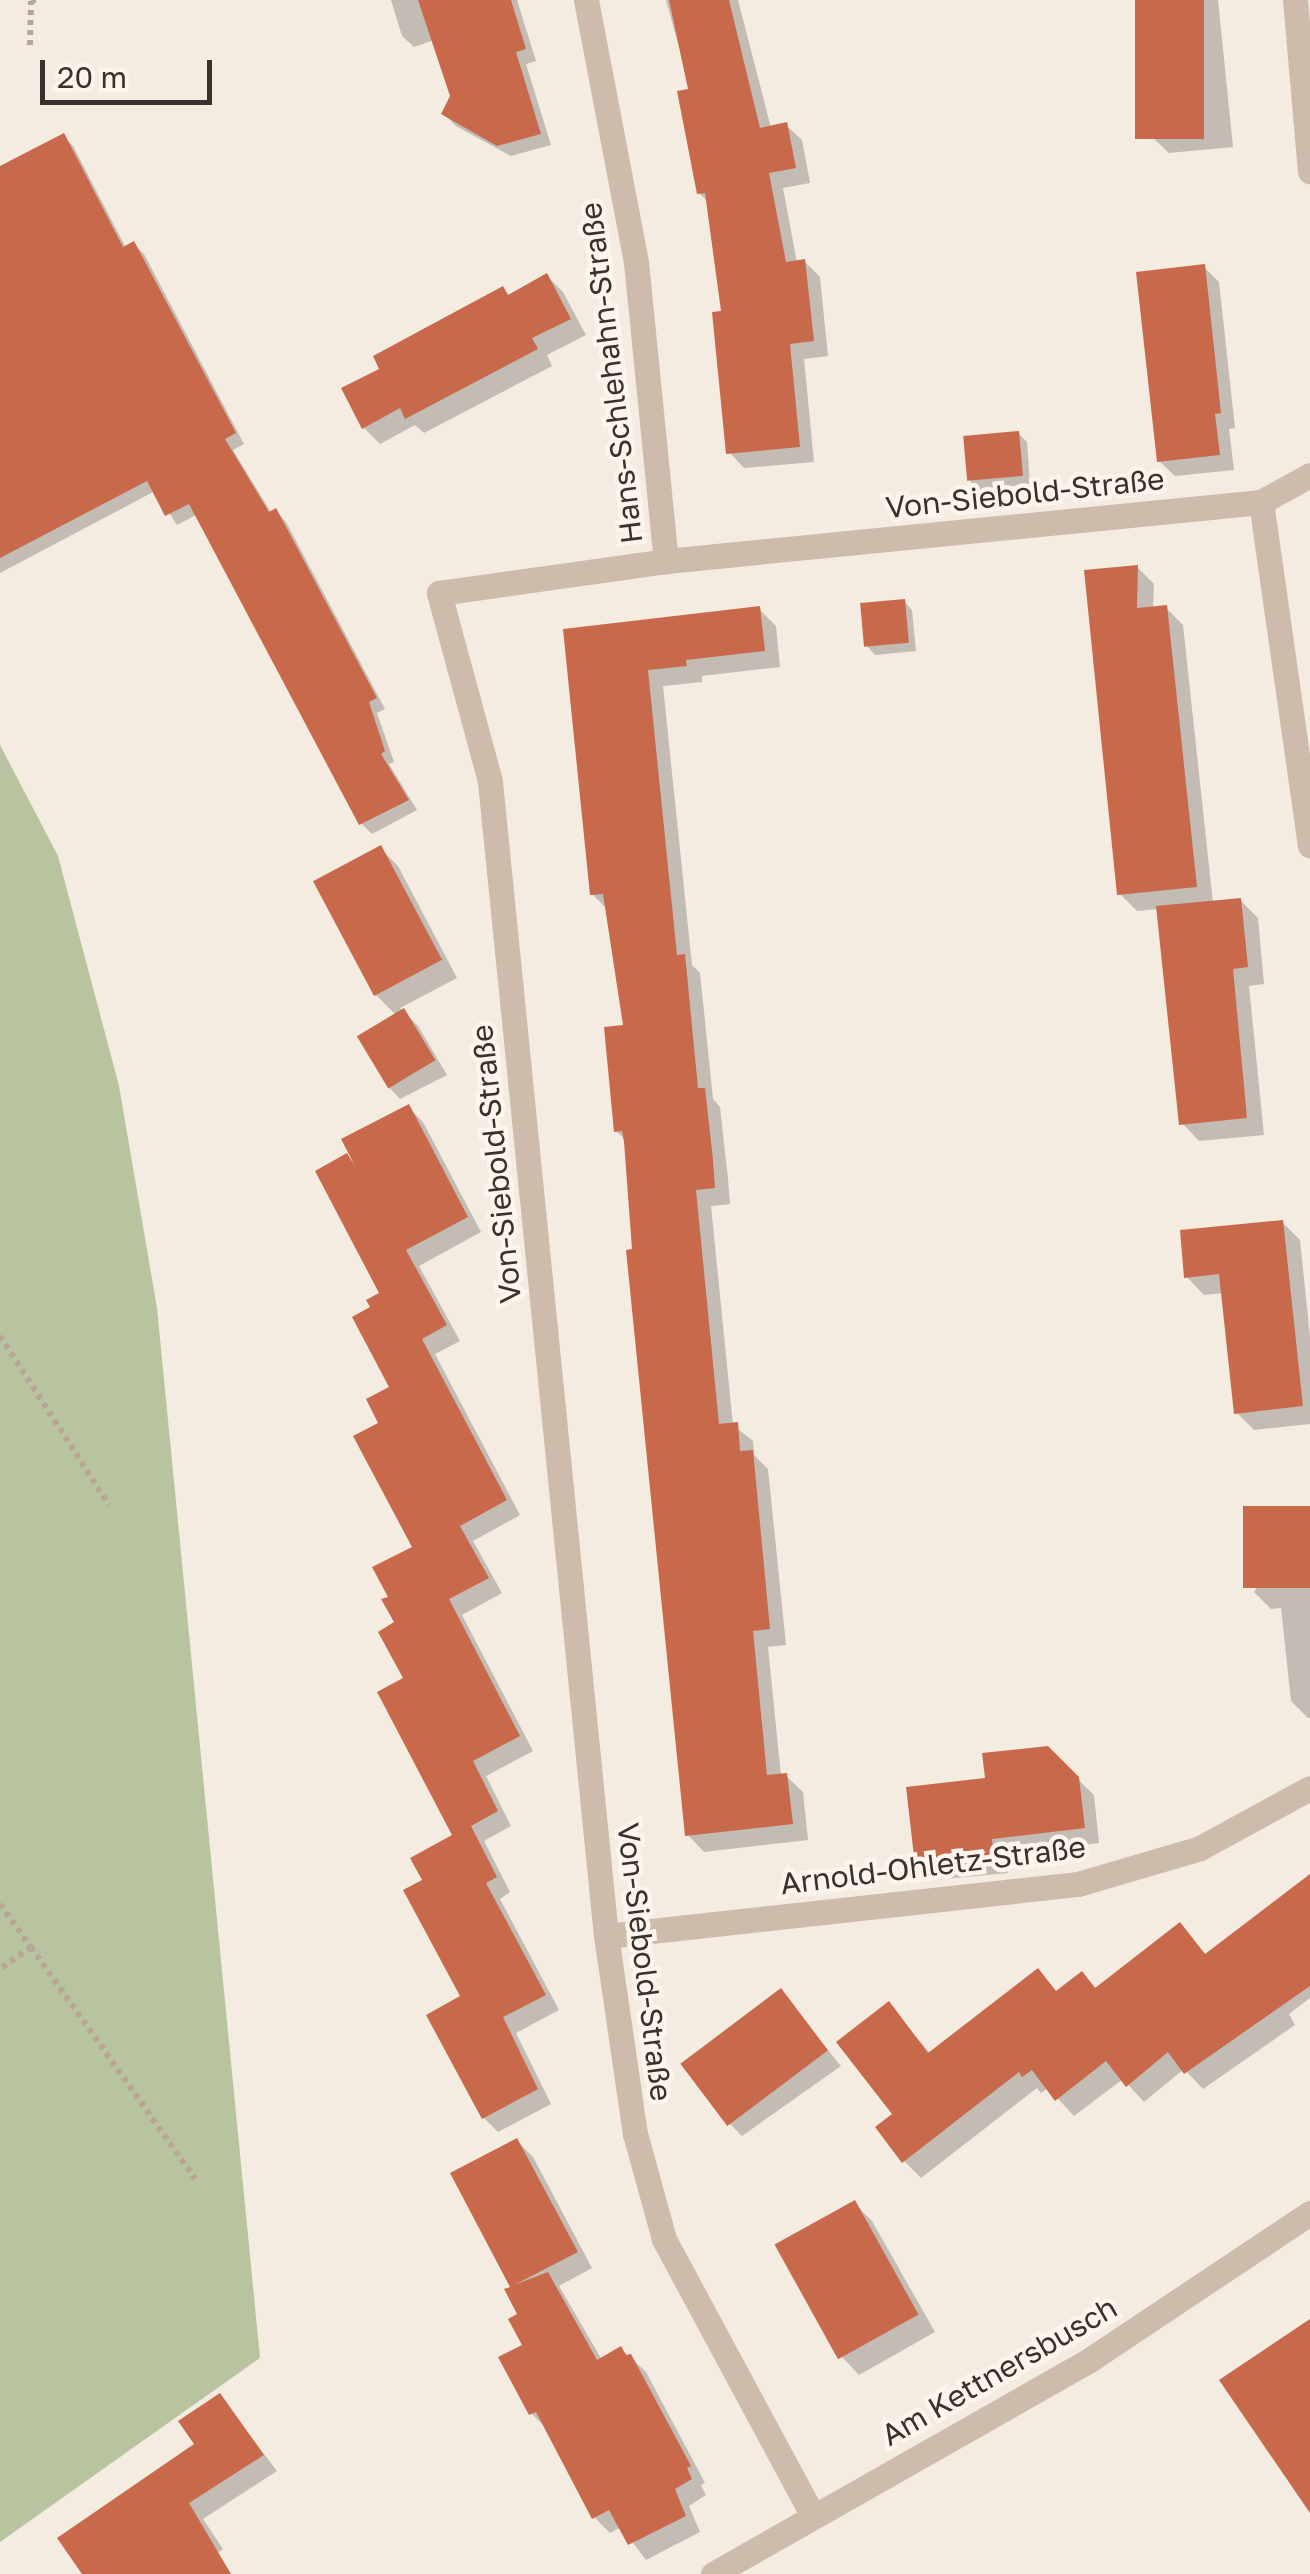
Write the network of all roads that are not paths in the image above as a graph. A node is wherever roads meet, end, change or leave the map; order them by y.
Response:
1 (586, 0) edge
2 (1296, 0) edge
3 (1310, 171) edge
4 (1310, 475) edge
5 (1261, 502) junction
6 (666, 561) junction
7 (1310, 846) edge
8 (1310, 1788) edge
9 (606, 1936) junction
10 (1310, 2213) edge
11 (813, 2516) junction
12 (713, 2574) edge

1 - 6 street, Hans-Schlehahn-Straße
2 - 3 street
4 - 5 street
5 - 6 street, Von-Siebold-Straße
5 - 7 street
6 - 9 street, Von-Siebold-Straße
8 - 9 street, Arnold-Ohletz-Straße
9 - 11 street, Von-Siebold-Straße
10 - 11 street, Am Kettnersbusch
11 - 12 street, Am Kettnersbusch

